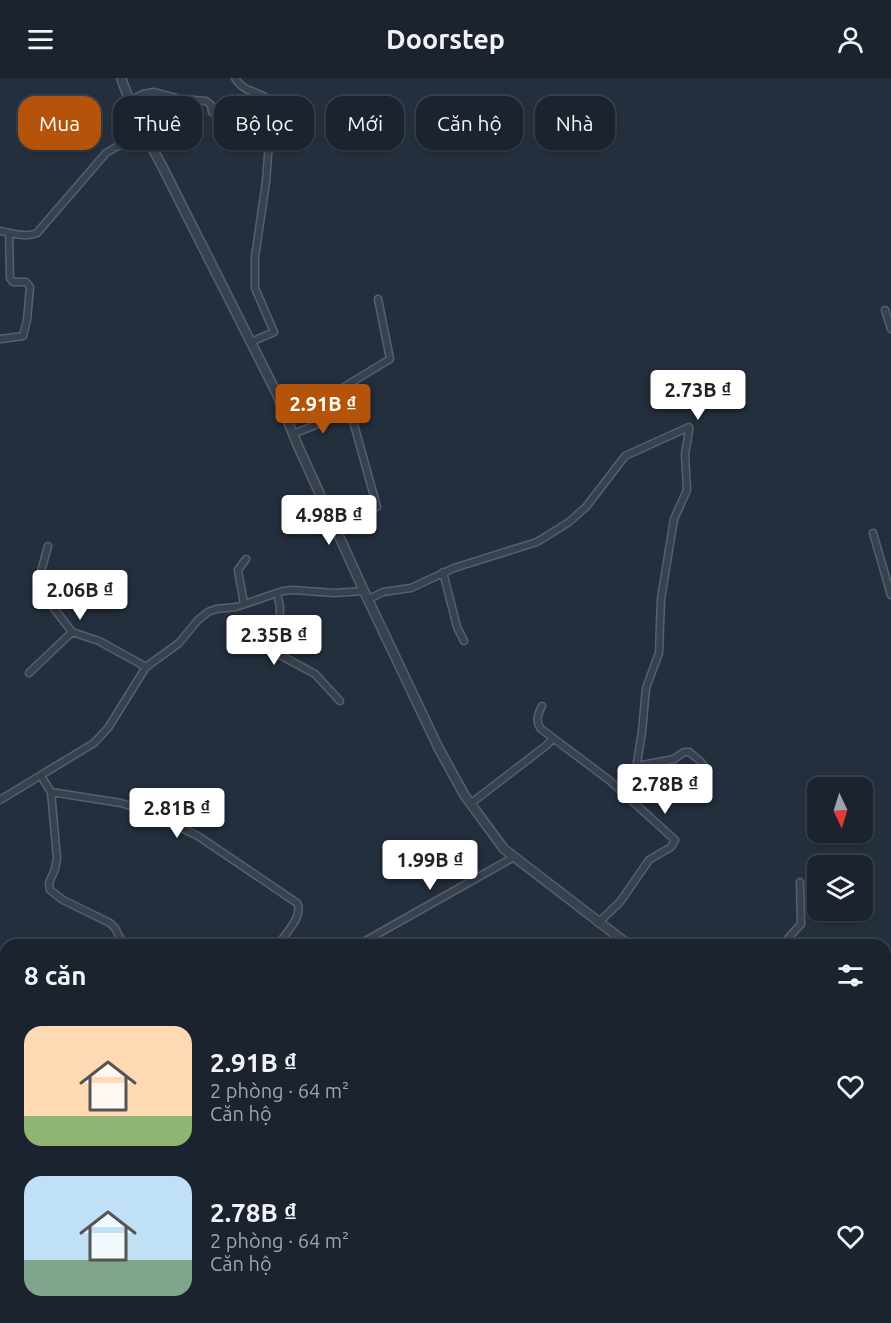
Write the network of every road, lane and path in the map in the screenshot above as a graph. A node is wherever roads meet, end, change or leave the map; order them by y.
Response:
1 (121, 78) edge
2 (236, 78) edge
3 (127, 96) edge
4 (139, 96) edge
5 (169, 96) edge
6 (202, 101) edge
7 (212, 112) dead end
8 (113, 149) edge
9 (154, 150) edge
10 (0, 231) edge
11 (9, 233) junction
12 (378, 298) dead end
13 (885, 310) dead end
14 (891, 329) edge
15 (1, 339) edge
16 (251, 342) junction
17 (348, 411) junction
18 (293, 434) junction
19 (377, 507) dead end
20 (873, 533) dead end
21 (48, 546) dead end
22 (246, 559) dead end
23 (443, 572) junction
24 (277, 593) junction
25 (366, 595) junction
26 (891, 596) edge
27 (244, 604) junction
28 (72, 632) junction
29 (464, 641) dead end
30 (146, 668) junction
31 (29, 673) dead end
32 (340, 701) dead end
33 (542, 706) dead end
34 (552, 739) junction
35 (637, 766) junction
36 (41, 776) junction
37 (702, 780) dead end
38 (51, 792) junction
39 (625, 796) junction
40 (0, 800) edge
41 (470, 804) junction
42 (514, 857) junction
43 (800, 882) dead end
44 (598, 923) junction
45 (121, 939) edge
46 (282, 939) edge
47 (369, 939) edge
48 (621, 939) edge
49 (787, 939) edge

1 - 3 street
2 - 16 street
4 - 5 street
6 - 7 street
8 - 11 street
9 - 16 street
10 - 11 street
11 - 15 street
12 - 17 street
13 - 14 street
16 - 18 street
17 - 18 street
17 - 19 street
18 - 25 street
20 - 26 street
21 - 28 street
22 - 27 street
23 - 25 street
23 - 29 street
23 - 35 street
24 - 25 street
24 - 27 street
24 - 32 street
25 - 41 street
27 - 30 street
28 - 30 street
28 - 31 street
30 - 36 street
33 - 34 street
34 - 39 street
34 - 41 street
35 - 37 street
35 - 39 street
36 - 38 street
36 - 40 street
38 - 45 street
38 - 46 street
39 - 44 street
41 - 42 street
42 - 44 street
42 - 47 street
43 - 49 street
44 - 48 street

